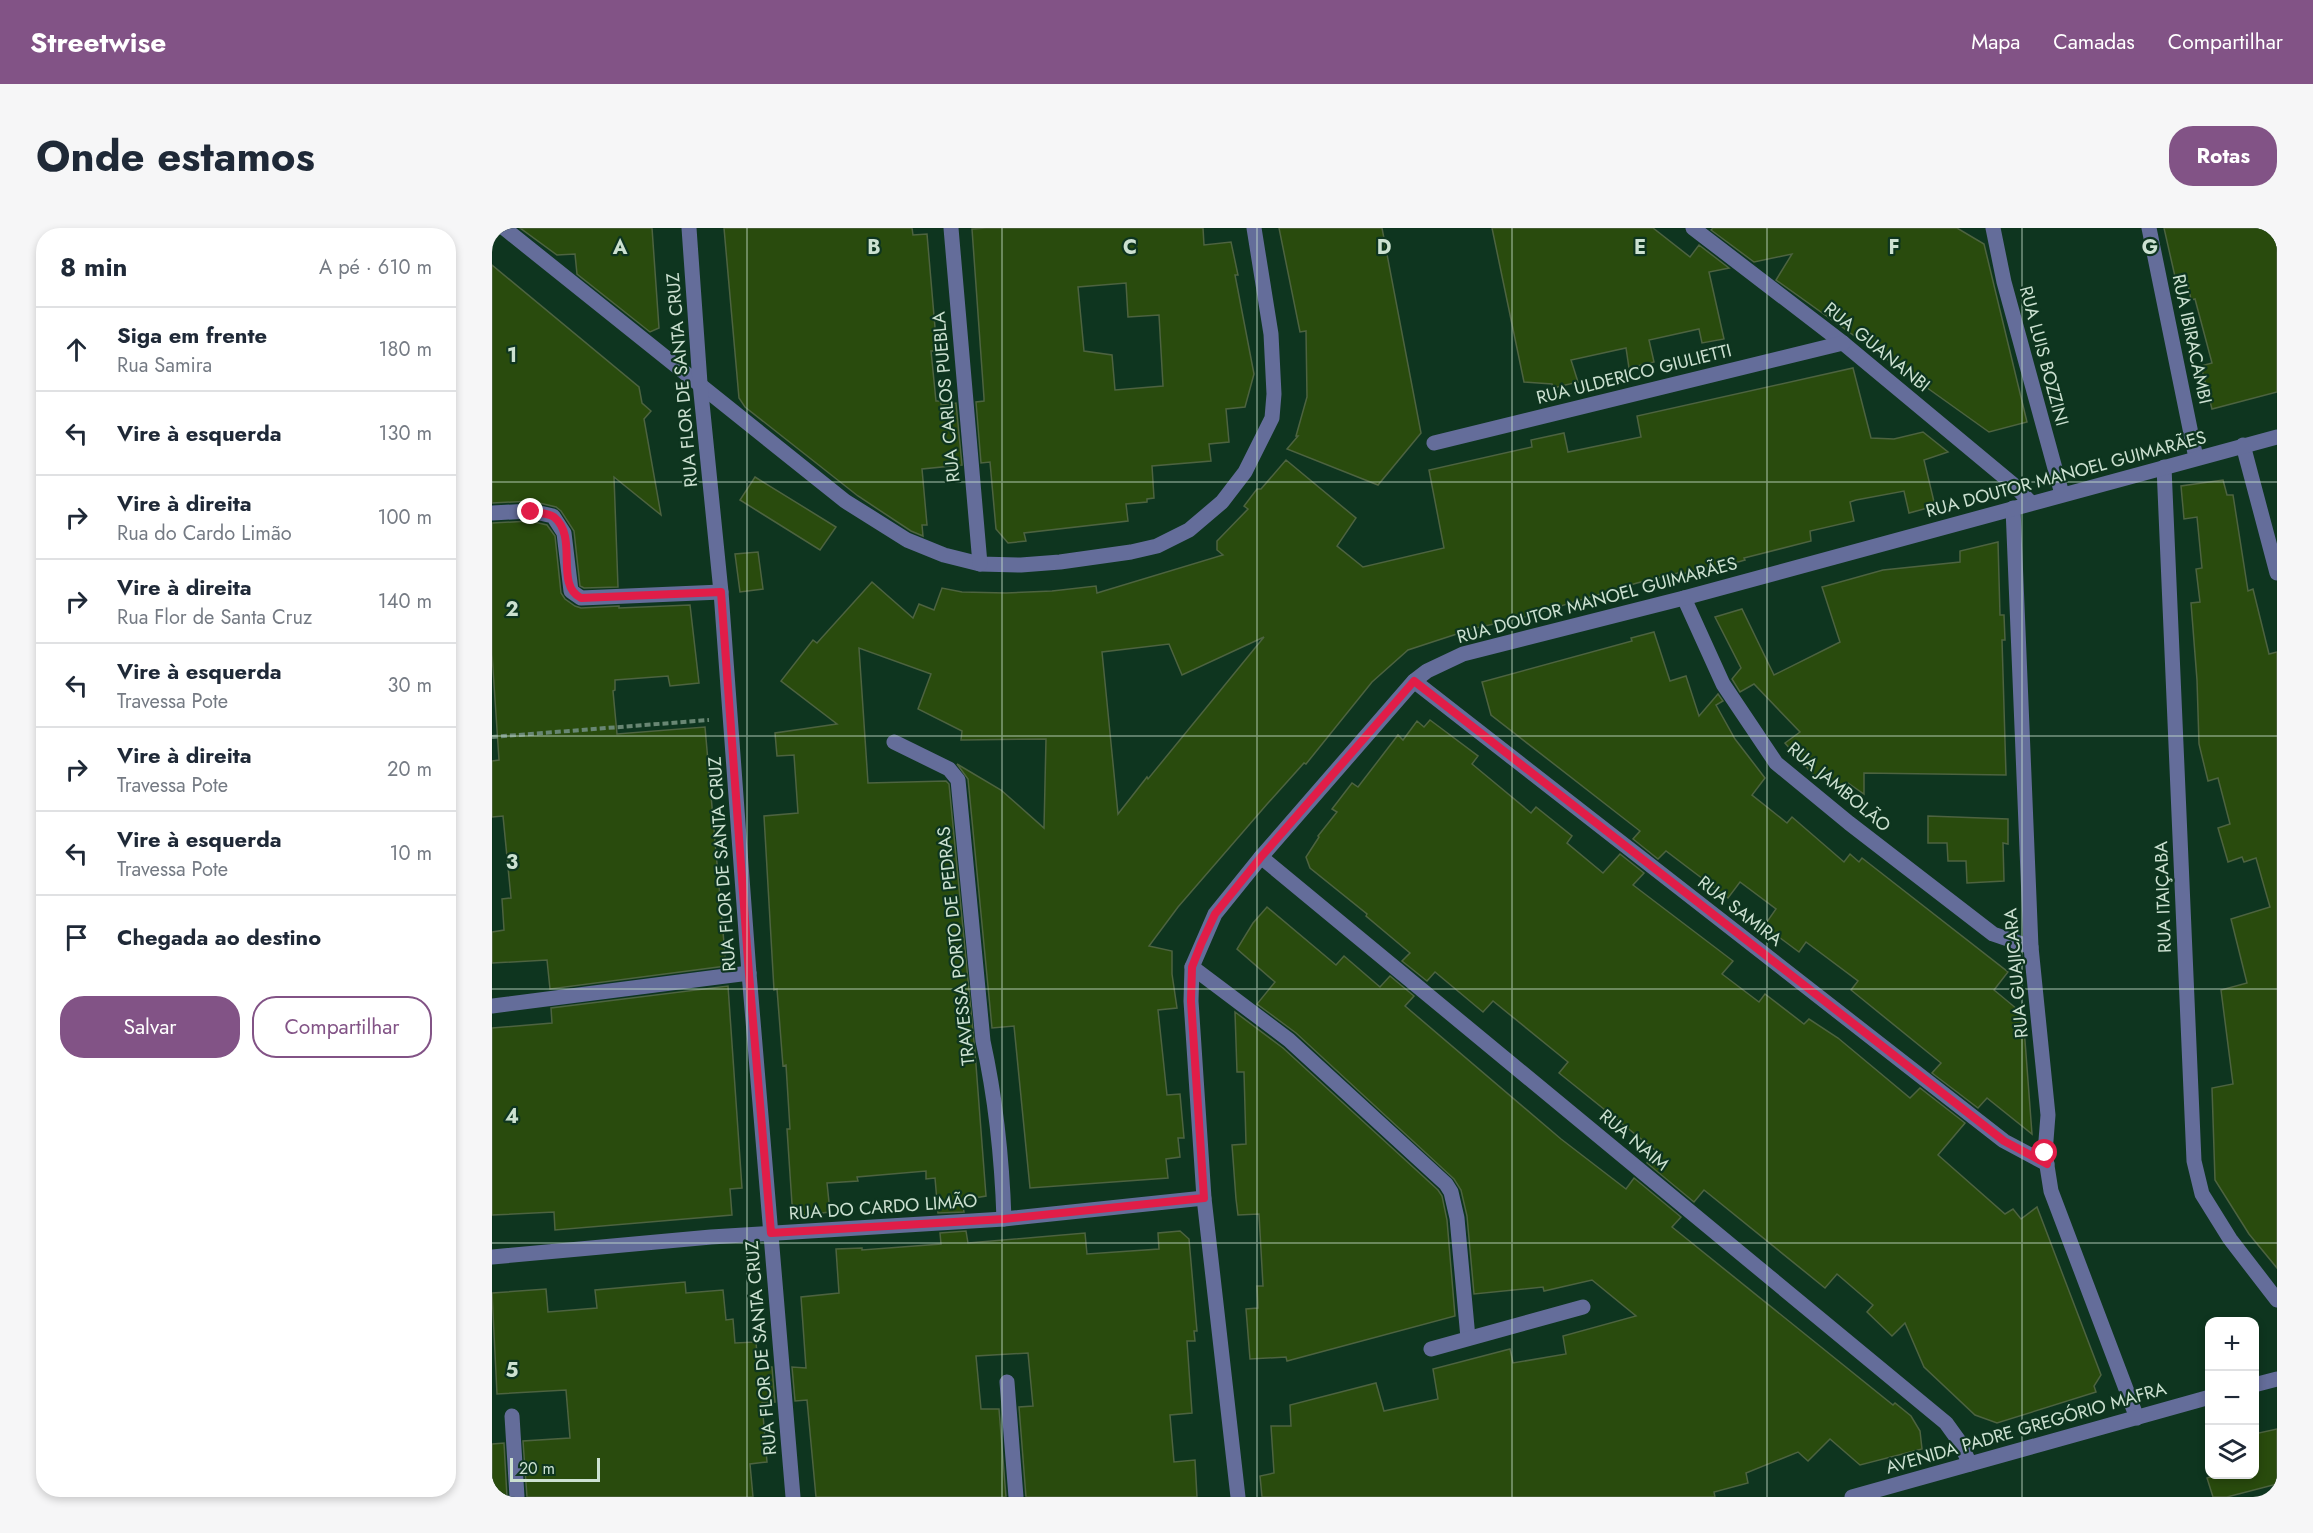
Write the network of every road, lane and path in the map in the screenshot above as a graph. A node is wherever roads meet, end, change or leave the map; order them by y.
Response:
1 (504, 228) edge
2 (689, 228) edge
3 (951, 228) edge
4 (1254, 228) edge
5 (1693, 228) edge
6 (1993, 228) edge
7 (2149, 228) edge
8 (1843, 343) junction
9 (700, 383) junction
10 (2277, 437) edge
11 (1434, 443) dead end
12 (2243, 446) junction
13 (2196, 458) junction
14 (2164, 467) junction
15 (2062, 494) junction
16 (2031, 503) junction
17 (2013, 508) junction
18 (492, 513) edge
19 (980, 564) junction
20 (2277, 573) edge
21 (721, 592) junction
22 (1684, 598) junction
23 (1414, 681) junction
24 (731, 719) junction
25 (492, 737) edge
26 (894, 742) dead end
27 (1261, 857) junction
28 (2031, 947) junction
29 (1192, 967) junction
30 (749, 974) junction
31 (492, 1006) edge
32 (2047, 1164) junction
33 (1204, 1198) junction
34 (1004, 1219) junction
35 (771, 1233) junction
36 (492, 1257) edge
37 (2277, 1300) edge
38 (1583, 1307) dead end
39 (1468, 1338) junction
40 (1431, 1349) dead end
41 (2277, 1379) edge
42 (1007, 1382) dead end
43 (2259, 1384) edge
44 (2205, 1399) edge
45 (512, 1416) dead end
46 (2137, 1418) junction
47 (1970, 1464) junction
48 (517, 1497) edge
49 (793, 1497) edge
50 (1016, 1497) edge
51 (1238, 1497) edge
52 (1852, 1497) edge

1 - 9 street
2 - 9 street, RUA FLOR DE SANTA CRUZ
3 - 19 street, RUA CARLOS PUEBLA
4 - 19 street
5 - 8 street, RUA GUANANBI
6 - 15 street, RUA LUIS BOZZINI
7 - 13 street, RUA IBIRACAMBI
8 - 11 street, RUA ULDERICO GIULIETTI
8 - 16 street, RUA GUANANBI
9 - 19 street
9 - 21 street, RUA FLOR DE SANTA CRUZ
10 - 12 street, RUA DOUTOR MANOEL GUIMARÃES
12 - 13 street, RUA DOUTOR MANOEL GUIMARÃES
12 - 20 street
13 - 14 street, RUA DOUTOR MANOEL GUIMARÃES
14 - 15 street, RUA DOUTOR MANOEL GUIMARÃES
14 - 37 street, RUA ITAIÇABA
15 - 16 street, RUA DOUTOR MANOEL GUIMARÃES
16 - 17 street, RUA DOUTOR MANOEL GUIMARÃES
17 - 22 street, RUA DOUTOR MANOEL GUIMARÃES
17 - 28 street, RUA GUAJICARA
18 - 21 street
21 - 24 street, RUA FLOR DE SANTA CRUZ
22 - 23 street, RUA DOUTOR MANOEL GUIMARÃES
22 - 28 street, RUA JAMBOLÃO
23 - 27 street, RUA DOUTOR MANOEL GUIMARÃES
23 - 32 street, RUA SAMIRA
24 - 25 path
24 - 30 street, RUA FLOR DE SANTA CRUZ
26 - 34 street, TRAVESSA PORTO DE PEDRAS
27 - 29 street, RUA DOUTOR MANOEL GUIMARÃES
27 - 47 street, RUA NAIM
28 - 32 street, RUA GUAJICARA
29 - 33 street, RUA DOUTOR MANOEL GUIMARÃES
29 - 39 street
30 - 31 street
30 - 35 street, RUA FLOR DE SANTA CRUZ
32 - 46 street, RUA GUAJICARA
33 - 34 street, RUA DO CARDO LIMÃO
33 - 51 street, RUA DOUTOR MANOEL GUIMARÃES
34 - 35 street, RUA DO CARDO LIMÃO
35 - 36 street, RUA DO CARDO LIMÃO
35 - 49 street, RUA FLOR DE SANTA CRUZ
38 - 39 street
39 - 40 street
41 - 43 street
42 - 50 street
44 - 46 street, AVENIDA PADRE GREGÓRIO MAFRA
45 - 48 street
46 - 47 street, AVENIDA PADRE GREGÓRIO MAFRA
47 - 52 street, AVENIDA PADRE GREGÓRIO MAFRA

